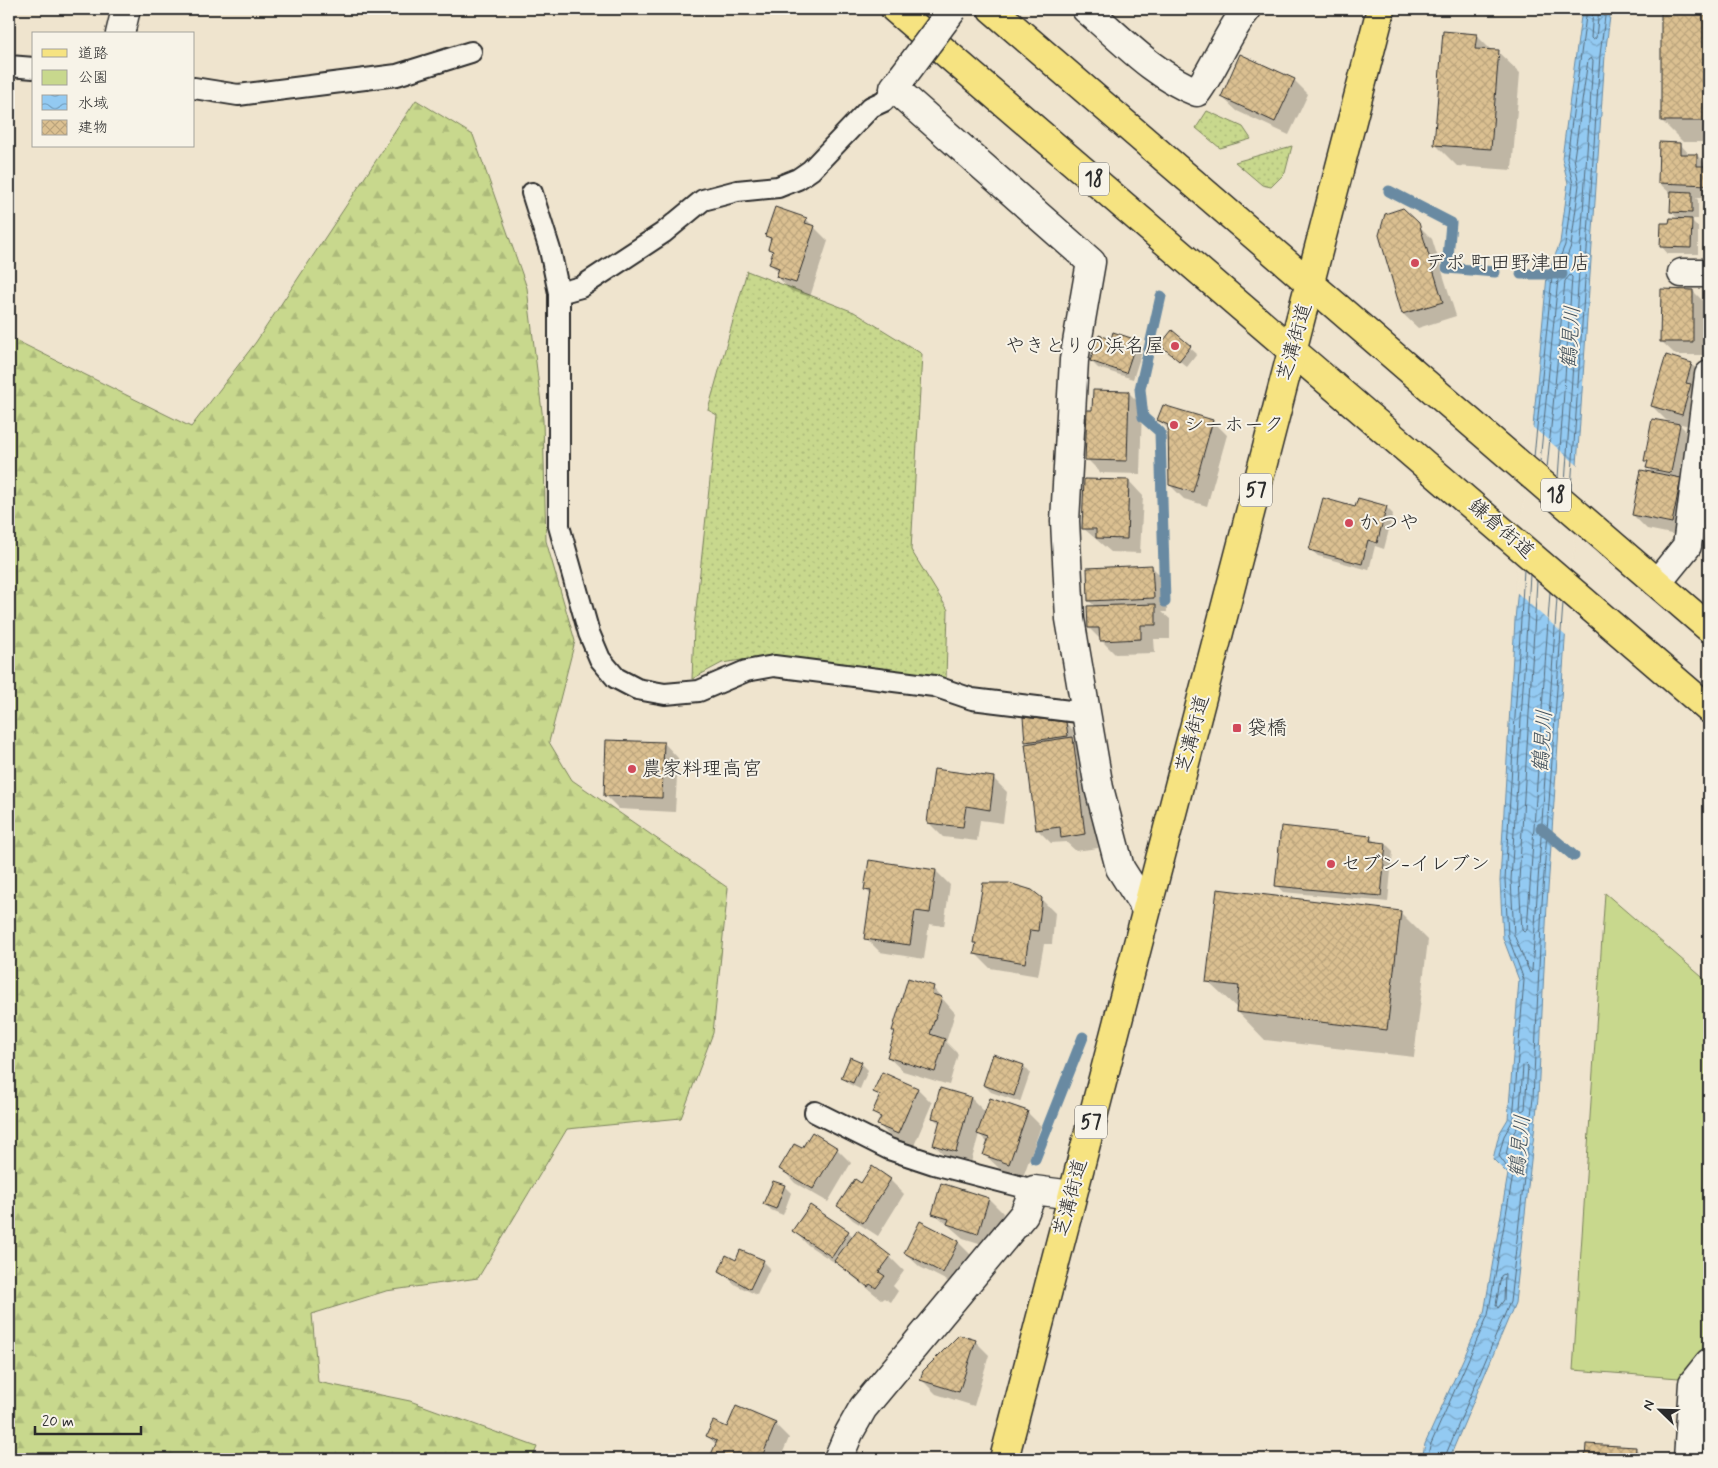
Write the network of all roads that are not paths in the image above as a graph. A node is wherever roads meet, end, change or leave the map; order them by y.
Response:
1 (126, 9) edge
2 (895, 9) edge
3 (953, 9) edge
4 (992, 9) edge
5 (1086, 9) edge
6 (1247, 9) edge
7 (1381, 9) edge
8 (120, 32) edge
9 (471, 52) dead end
10 (9, 66) edge
11 (32, 68) edge
12 (898, 82) junction
13 (195, 88) edge
14 (532, 194) dead end
15 (1682, 273) dead end
16 (1709, 273) edge
17 (1311, 284) junction
18 (559, 292) junction
19 (1292, 350) junction
20 (1709, 375) edge
21 (1700, 514) edge
22 (1657, 582) junction
23 (1709, 628) edge
24 (1709, 709) edge
25 (1086, 713) junction
26 (1146, 908) junction
27 (815, 1112) dead end
28 (1034, 1190) junction
29 (1072, 1195) junction
30 (1709, 1363) edge
31 (838, 1459) edge
32 (1004, 1459) edge
33 (1688, 1459) edge

1 - 8 street
2 - 19 main road, 18
3 - 12 street, bridge
4 - 17 main road, 18
5 - 6 street
7 - 17 main road, 芝溝街道
9 - 13 lane
10 - 11 lane
12 - 18 lane
12 - 25 street
14 - 18 lane
15 - 16 street
17 - 19 main road, 芝溝街道
17 - 22 main road, 18
18 - 25 lane
19 - 24 main road, 鎌倉街道 / 18
19 - 26 main road, 芝溝街道 / 57
20 - 21 street
21 - 22 street
22 - 23 main road, 18
25 - 26 street
26 - 29 main road, 芝溝街道 / 57
27 - 28 lane
28 - 29 street
28 - 31 street
29 - 32 main road, 芝溝街道 / 57
30 - 33 street

